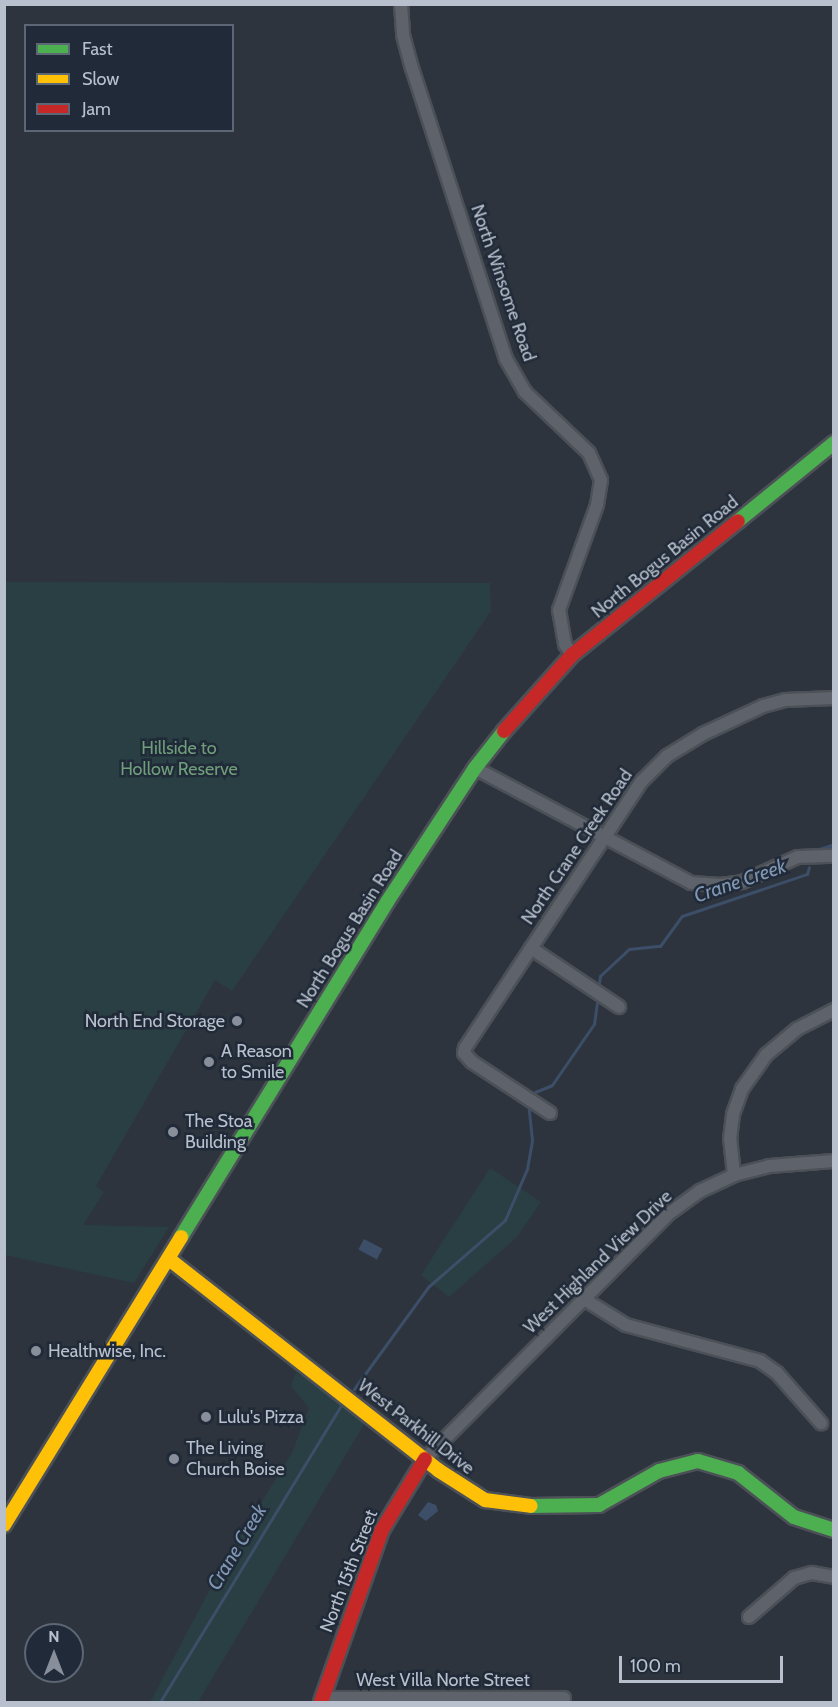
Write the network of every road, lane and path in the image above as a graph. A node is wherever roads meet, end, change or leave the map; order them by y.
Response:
1 (401, 4) edge
2 (834, 443) edge
3 (572, 655) junction
4 (834, 698) edge
5 (475, 768) junction
6 (604, 837) junction
7 (834, 856) edge
8 (531, 948) junction
9 (619, 1007) dead end
10 (834, 1010) edge
11 (550, 1113) dead end
12 (834, 1161) edge
13 (734, 1175) junction
14 (169, 1259) junction
15 (584, 1299) junction
16 (821, 1423) dead end
17 (425, 1459) junction
18 (4, 1525) edge
19 (834, 1530) edge
20 (834, 1577) edge
21 (748, 1617) dead end
22 (564, 1698) dead end
23 (321, 1700) edge

1 - 3 street, North Winsome Road
2 - 3 street, North Bogus Basin Road
3 - 5 street, North Bogus Basin Road
4 - 6 street, North Crane Creek Road
5 - 6 street
5 - 14 street, North Bogus Basin Road
6 - 7 street
6 - 8 street, North Crane Creek Road
8 - 9 street
8 - 11 street, North Crane Creek Road
10 - 13 street
12 - 13 street, West Highland View Drive
13 - 15 street, West Highland View Drive
14 - 17 street, West Parkhill Drive
14 - 18 street, North Bogus Basin Road
15 - 16 street
15 - 17 street, West Highland View Drive
17 - 19 street, West Parkhill Drive
17 - 23 street, North 15th Street
20 - 21 street
22 - 23 street, West Villa Norte Street

